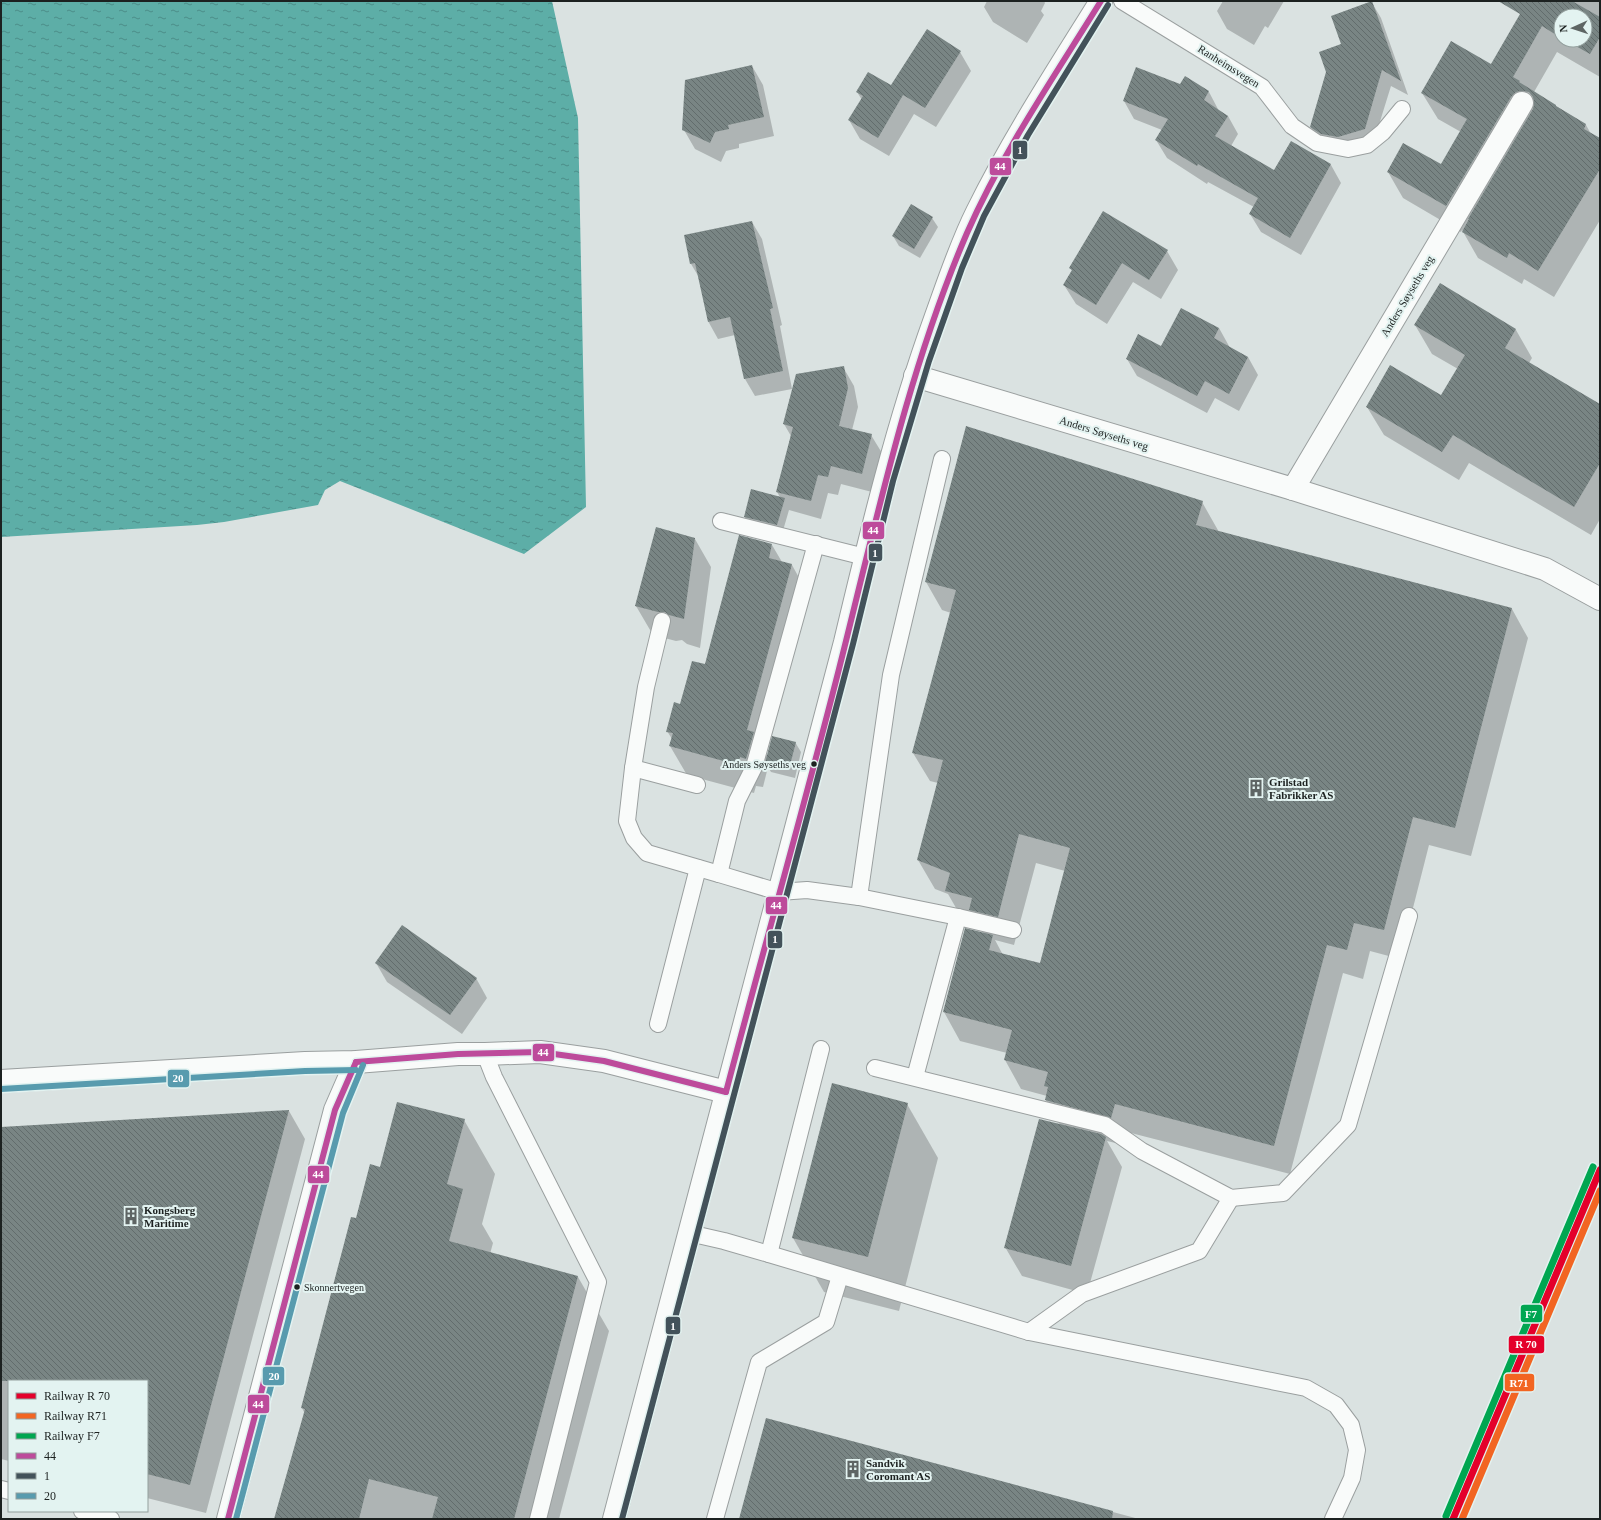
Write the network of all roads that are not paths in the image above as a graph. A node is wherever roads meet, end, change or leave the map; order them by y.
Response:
1 (1101, 1) edge
2 (1122, 1) edge
3 (1522, 103) dead end
4 (1402, 109) dead end
5 (915, 376) junction
6 (942, 459) dead end
7 (1293, 489) junction
8 (721, 521) dead end
9 (816, 544) junction
10 (865, 557) junction
11 (1600, 599) edge
12 (662, 621) dead end
13 (633, 768) junction
14 (697, 784) dead end
15 (698, 868) junction
16 (719, 874) junction
17 (779, 892) junction
18 (859, 897) junction
19 (1408, 916) dead end
20 (958, 917) junction
21 (1013, 930) dead end
22 (658, 1024) dead end
23 (821, 1049) dead end
24 (485, 1054) junction
25 (356, 1062) junction
26 (875, 1068) dead end
27 (915, 1077) junction
28 (1, 1081) edge
29 (726, 1092) junction
30 (1231, 1198) junction
31 (689, 1233) junction
32 (769, 1254) junction
33 (840, 1276) junction
34 (1029, 1332) junction
35 (86, 1512) edge
36 (111, 1519) edge
37 (228, 1519) edge
38 (538, 1519) edge
39 (614, 1519) edge
40 (715, 1519) edge
41 (1333, 1519) edge

1 - 5 street
2 - 4 lane, Ranheimsvegen
3 - 7 street, Anders Søyseths veg
5 - 7 street, Anders Søyseths veg
5 - 10 street
6 - 18 lane
7 - 11 street, Anders Søyseths veg
8 - 9 lane
9 - 10 lane
9 - 16 lane
10 - 17 street
12 - 13 lane
13 - 14 lane
13 - 15 lane
15 - 16 lane
15 - 22 lane
16 - 17 lane
17 - 18 lane
17 - 29 street
18 - 20 lane
19 - 30 lane
20 - 21 lane
20 - 27 lane
23 - 32 lane
24 - 25 street
24 - 29 street
24 - 38 lane
25 - 28 street
25 - 37 street
26 - 27 lane
27 - 30 lane
29 - 31 street
30 - 34 lane
31 - 32 lane
31 - 39 street
32 - 33 lane
33 - 34 lane
33 - 40 lane
34 - 41 lane
35 - 36 lane

